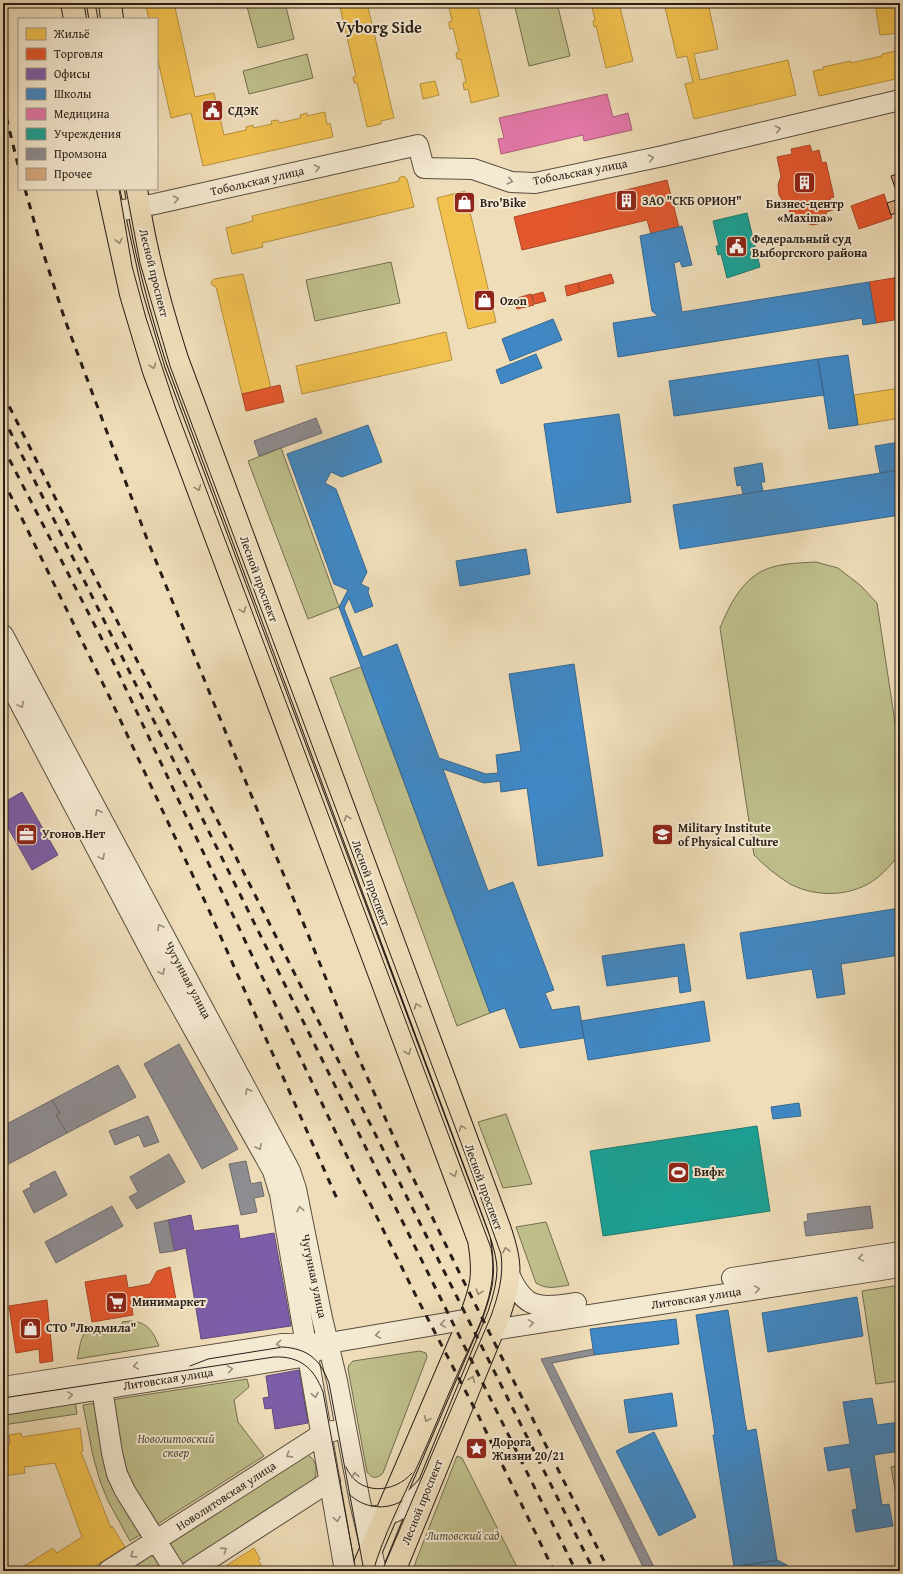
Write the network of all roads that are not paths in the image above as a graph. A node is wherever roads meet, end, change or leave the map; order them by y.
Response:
1 (72, 3) edge
2 (110, 3) edge
3 (75, 18) edge
4 (112, 18) edge
5 (900, 100) edge
6 (108, 190) edge
7 (137, 198) edge
8 (113, 212) junction
9 (3, 635) edge
10 (3, 671) edge
11 (363, 862) junction
12 (341, 870) junction
13 (900, 1252) edge
14 (900, 1266) edge
15 (510, 1274) junction
16 (470, 1319) junction
17 (493, 1330) junction
18 (328, 1343) junction
19 (307, 1350) junction
20 (101, 1381) junction
21 (3, 1387) edge
22 (3, 1405) edge
23 (347, 1429) junction
24 (322, 1434) junction
25 (330, 1481) junction
26 (429, 1484) junction
27 (363, 1513) junction
28 (385, 1516) junction
29 (155, 1541) junction
30 (371, 1549) junction
31 (108, 1571) edge
32 (174, 1571) edge
33 (191, 1571) edge
34 (345, 1571) edge
35 (362, 1571) edge
36 (376, 1571) edge
37 (394, 1571) edge

1 - 3 main road
2 - 4 main road
7 -> 5 street, Тобольская улица
6 - 8 main road, Лесной проспект
7 - 8 street, Тобольская улица
11 -> 7 main road, Лесной проспект
8 -> 12 main road, Лесной проспект
18 -> 9 street, Чугунная улица
10 -> 19 street, Чугунная улица
11 - 12 main road
15 -> 11 main road, Лесной проспект
12 -> 16 main road, Лесной проспект
13 -> 15 street, Литовская улица
17 -> 14 street, Литовская улица
15 - 17 main road, Лесной проспект
16 -> 18 street, Литовская улица
16 -> 28 main road, Лесной проспект
26 -> 17 main road, Лесной проспект
18 - 19 street, Литовская улица
18 - 23 street
19 - 20 street, Литовская улица
19 -> 24 street
20 - 21 street, Литовская улица
22 -> 20 street, Литовская улица
20 - 29 street
23 - 24 street, Новолитовская улица
27 -> 23 street
24 - 25 street
24 -> 29 street, Новолитовская улица
25 - 27 street
33 -> 25 street
25 -> 34 street
26 - 28 street
26 - 37 main road, Лесной проспект
27 - 28 street
27 - 30 street
28 - 30 main road, Лесной проспект
29 -> 31 street, Новолитовская улица
29 - 32 street
30 - 35 main road, Лесной проспект
30 - 36 street

